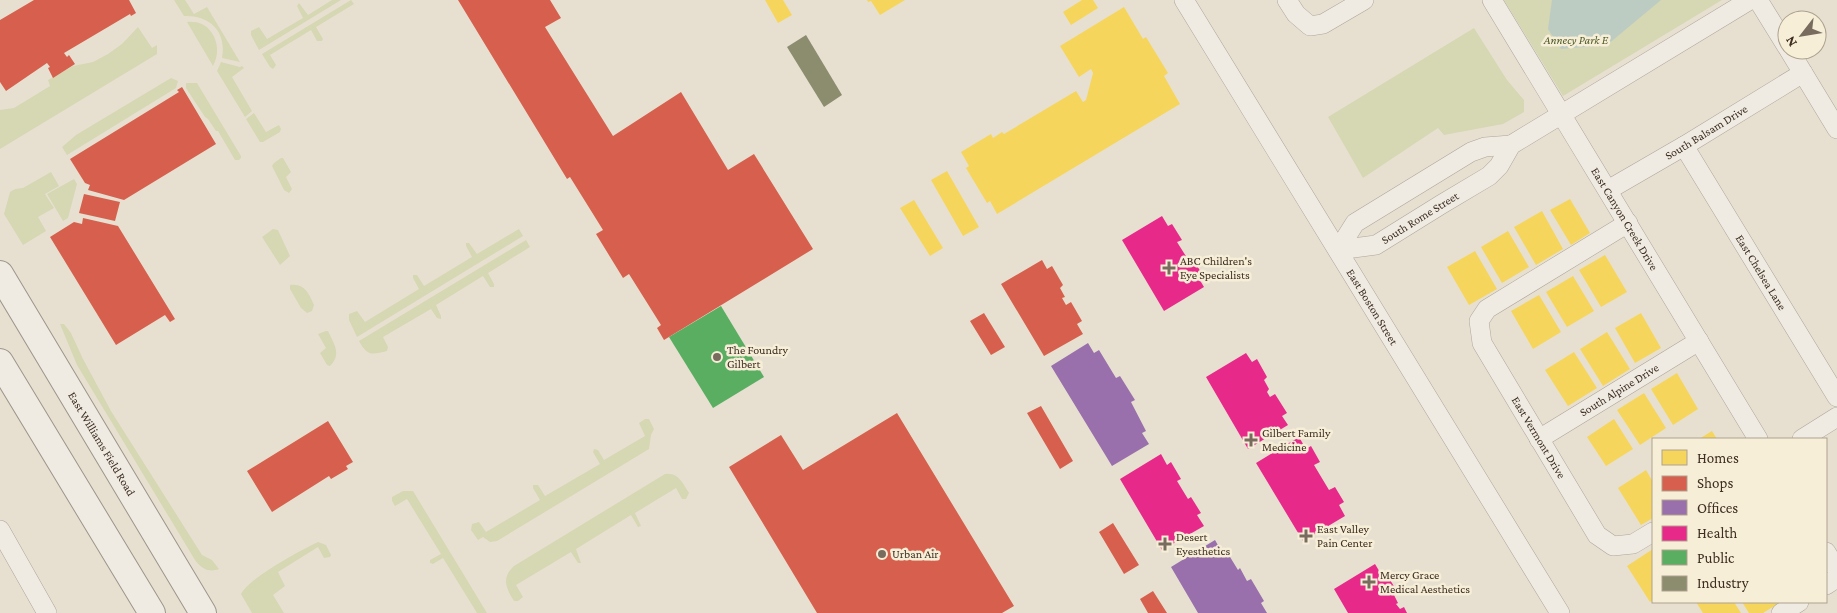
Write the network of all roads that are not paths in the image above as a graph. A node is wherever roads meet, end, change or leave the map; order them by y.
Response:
1 (1184, 0) edge
2 (1287, 0) edge
3 (1364, 0) edge
4 (1492, 0) edge
5 (1750, 0) edge
6 (1758, 0) edge
7 (1777, 31) edge
8 (1795, 60) edge
9 (1803, 73) junction
10 (1562, 114) junction
11 (1837, 130) edge
12 (1511, 145) junction
13 (1684, 146) junction
14 (1608, 190) junction
15 (1628, 223) junction
16 (1338, 250) junction
17 (0, 274) edge
18 (1699, 341) junction
19 (0, 362) edge
20 (1837, 397) edge
21 (1837, 417) edge
22 (1539, 438) junction
23 (1757, 438) edge
24 (1804, 438) edge
25 (0, 530) edge
26 (1652, 533) edge
27 (1827, 554) edge
28 (1837, 570) edge
29 (1797, 603) edge
30 (47, 613) edge
31 (152, 613) edge
32 (203, 613) edge
33 (1560, 613) edge
34 (1781, 613) edge

1 - 16 street, East Boston Street
2 - 3 street
4 - 10 street, East Canyon Creek Drive
5 - 10 street, South Rome Street
6 - 7 street
8 - 9 street
9 - 11 street
9 - 13 street, South Balsam Drive
10 - 12 street, South Rome Street
10 - 14 street, East Canyon Creek Drive
12 - 16 street, South Rome Street
12 - 16 street, South Rome Street
13 - 14 street, South Balsam Drive
13 - 20 street, East Chelsea Lane
14 - 15 street, East Canyon Creek Drive
15 - 18 street, East Canyon Creek Drive
15 - 22 street, East Vermont Drive
16 - 33 street, East Boston Street
17 - 32 main road, East Williams Field Road
18 - 22 street, South Alpine Drive
18 - 23 street, East Canyon Creek Drive
19 - 31 main road
21 - 24 street
22 - 26 street, East Vermont Drive
25 - 30 street
27 - 28 street
29 - 34 street

